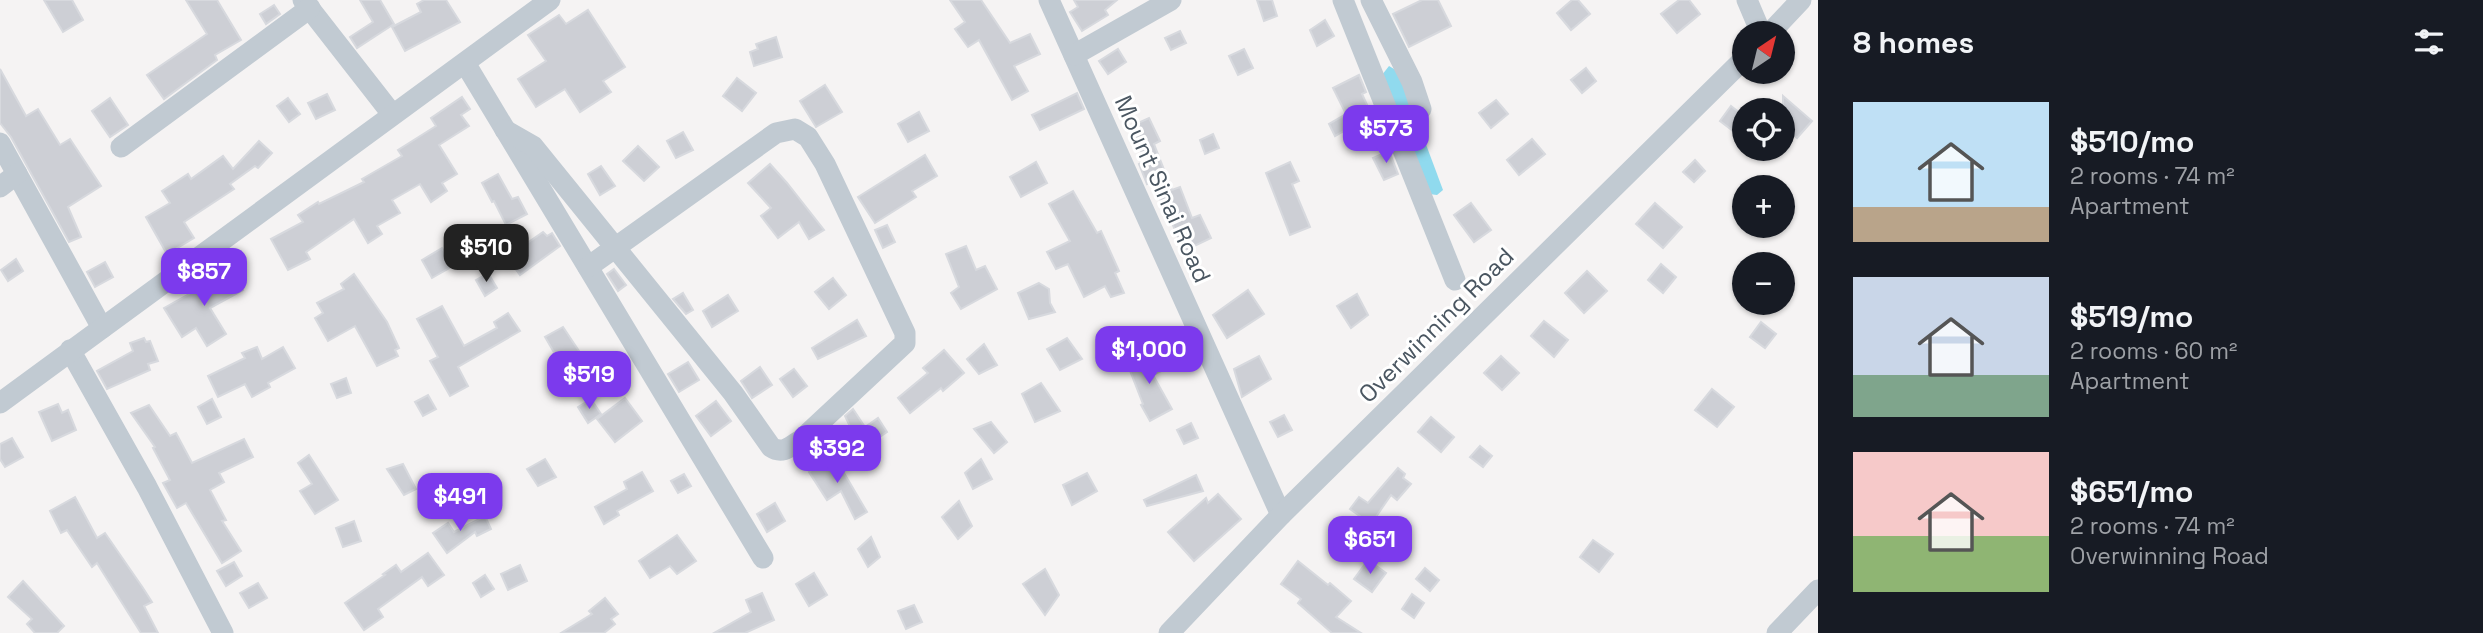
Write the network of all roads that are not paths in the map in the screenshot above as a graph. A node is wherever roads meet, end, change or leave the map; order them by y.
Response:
1 (550, 0) edge
2 (1049, 0) edge
3 (1171, 0) edge
4 (1343, 0) edge
5 (1371, 0) edge
6 (1747, 0) edge
7 (1801, 0) edge
8 (306, 4) edge
9 (1755, 21) edge
10 (1781, 21) edge
11 (1074, 55) junction
12 (465, 63) junction
13 (1732, 71) edge
14 (1421, 109) dead end
15 (392, 114) junction
16 (505, 130) junction
17 (0, 142) edge
18 (121, 147) dead end
19 (9, 180) edge
20 (616, 248) junction
21 (587, 267) junction
22 (1455, 280) dead end
23 (102, 328) junction
24 (70, 350) junction
25 (0, 403) edge
26 (1280, 515) junction
27 (763, 558) dead end
28 (1818, 590) edge
29 (223, 633) edge
30 (1169, 633) edge
31 (1777, 633) edge

1 - 12 street
2 - 11 street, Mount Sinai Road
3 - 11 street
4 - 22 street
5 - 14 street
6 - 9 street
7 - 10 street
8 - 15 street
8 - 18 street
11 - 26 street, Mount Sinai Road
12 - 15 street
12 - 16 street
13 - 26 street, Overwinning Road
15 - 23 street
16 - 20 street
16 - 21 street
17 - 19 street
19 - 23 street
20 - 20 street
20 - 21 street
21 - 27 street
23 - 24 street
24 - 25 street
24 - 29 street
26 - 30 street, Overwinning Road
28 - 31 street

